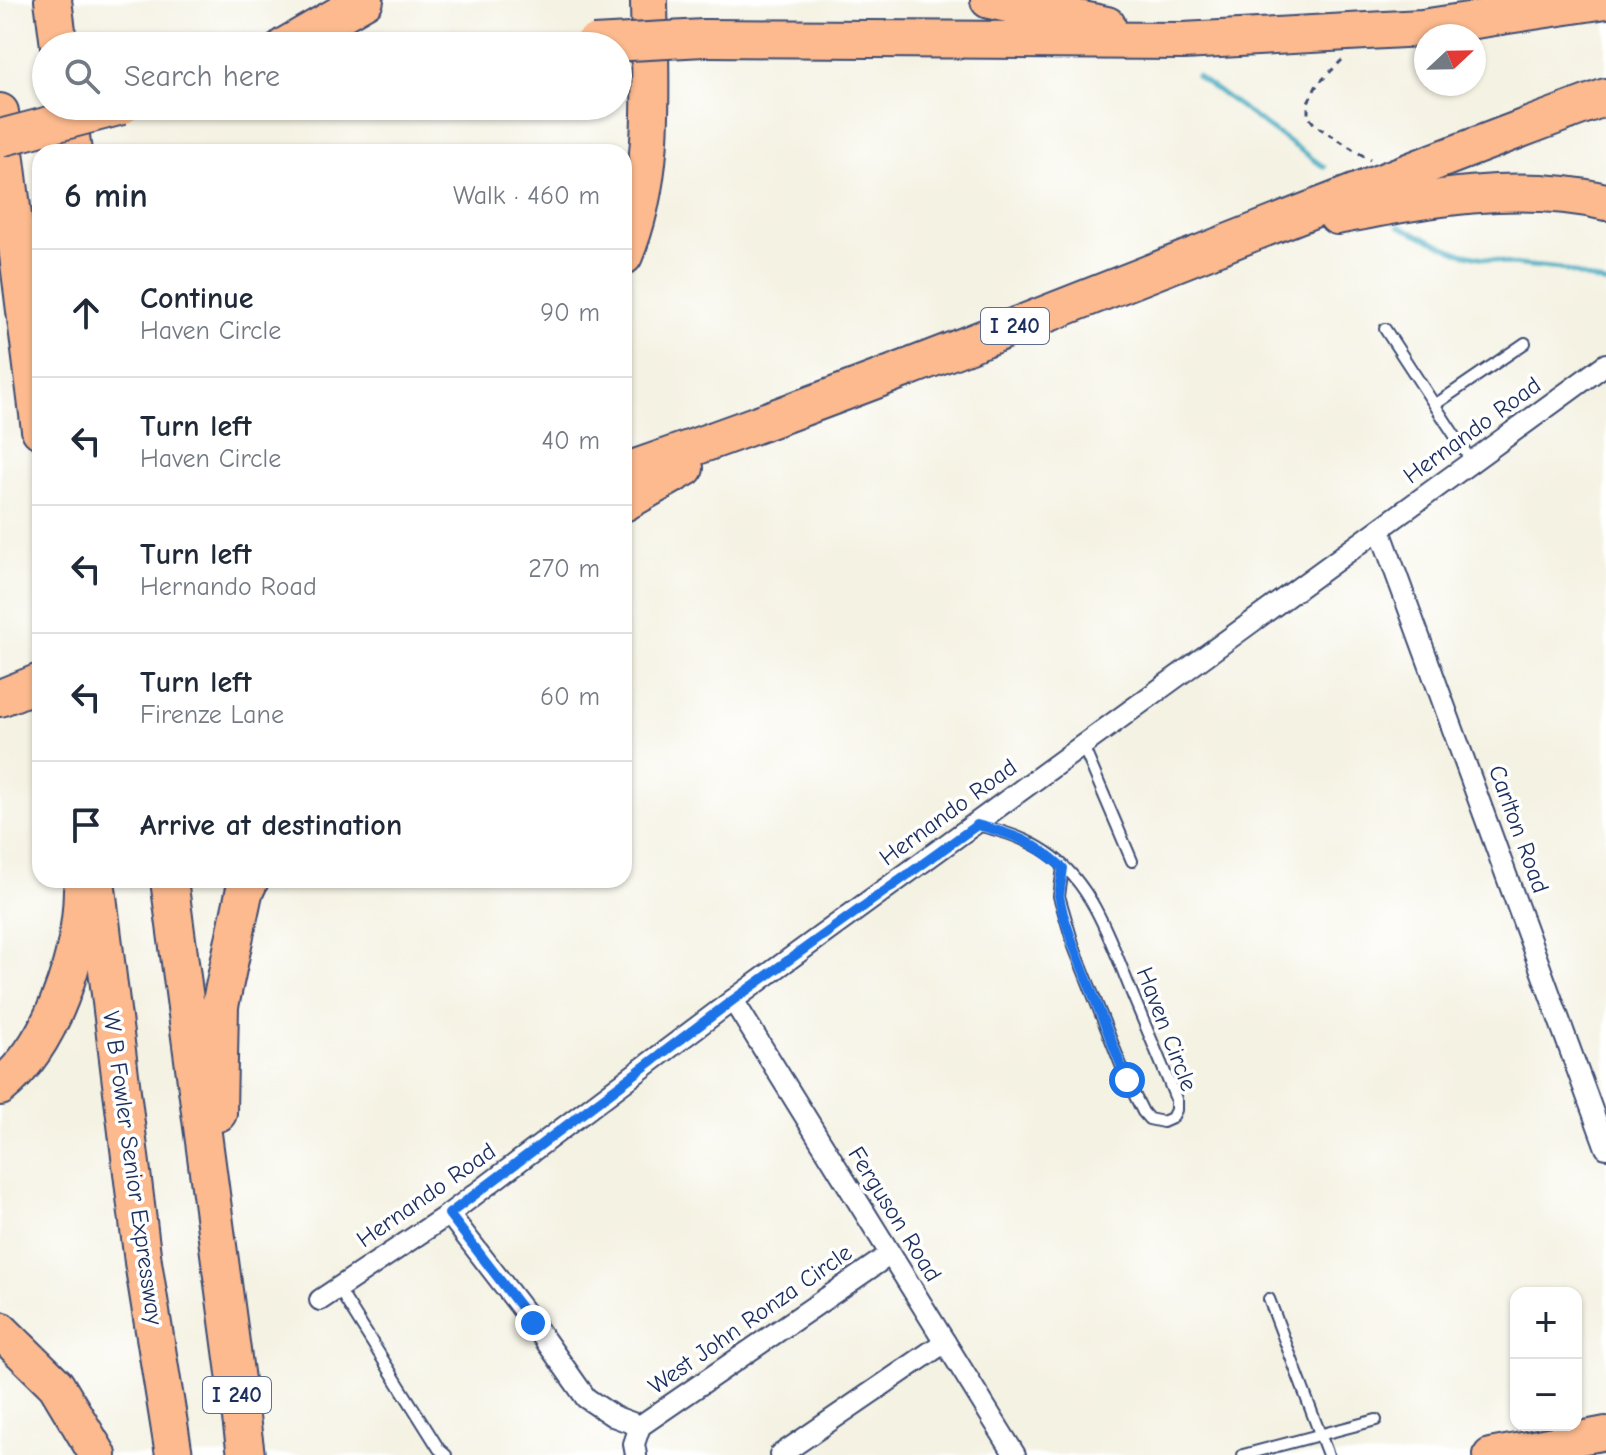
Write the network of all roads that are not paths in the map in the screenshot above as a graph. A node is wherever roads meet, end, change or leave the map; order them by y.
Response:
1 (365, 0) edge
2 (649, 0) edge
3 (989, 0) edge
4 (1606, 0) edge
5 (309, 32) edge
6 (1183, 41) junction
7 (632, 42) edge
8 (1606, 97) edge
9 (0, 112) edge
10 (69, 120) edge
11 (69, 120) edge
12 (0, 138) edge
13 (72, 144) edge
14 (1606, 202) edge
15 (632, 227) edge
16 (1265, 230) junction
17 (1385, 329) dead end
18 (1525, 343) dead end
19 (1606, 364) edge
20 (32, 366) edge
21 (1436, 404) junction
22 (765, 423) junction
23 (1472, 462) junction
24 (632, 469) edge
25 (632, 498) edge
26 (1380, 530) junction
27 (32, 685) edge
28 (0, 698) edge
29 (1083, 746) junction
30 (977, 825) junction
31 (1132, 861) dead end
32 (1063, 868) junction
33 (82, 888) edge
34 (97, 888) edge
35 (170, 888) edge
36 (246, 888) edge
37 (733, 1000) junction
38 (0, 1087) edge
39 (1606, 1148) edge
40 (449, 1214) junction
41 (889, 1255) junction
42 (338, 1288) junction
43 (1269, 1299) dead end
44 (320, 1300) dead end
45 (0, 1330) edge
46 (229, 1335) junction
47 (945, 1342) junction
48 (1376, 1420) dead end
49 (640, 1426) junction
50 (1606, 1433) edge
51 (1320, 1434) junction
52 (1506, 1454) edge
53 (98, 1455) edge
54 (174, 1455) edge
55 (246, 1455) edge
56 (446, 1455) edge
57 (636, 1455) edge
58 (780, 1455) edge
59 (1015, 1455) edge
60 (1243, 1455) edge
61 (1328, 1455) edge

1 - 5 highway
2 - 15 highway
3 - 6 highway
4 - 6 highway
6 - 7 highway, bridge
8 - 16 highway, I 240
9 - 20 highway
10 - 13 highway
11 - 12 highway, bridge
14 - 16 highway
16 - 22 highway, I 240
17 - 21 lane
18 - 21 lane
19 - 23 street, Hernando Road
21 - 23 lane
22 - 24 highway
22 - 25 highway
23 - 26 street, Hernando Road
26 - 29 street, Hernando Road
26 - 39 street, Carlton Road
27 - 28 highway
29 - 30 street, Hernando Road
29 - 31 lane
30 - 32 lane, Haven Circle
30 - 37 street, Hernando Road
32 - 32 lane, Haven Circle
33 - 38 highway
34 - 54 highway, W B Fowler Senior Expressway
35 - 46 highway
36 - 46 highway
37 - 40 street, Hernando Road
37 - 41 street, Ferguson Road
40 - 42 street, Hernando Road
40 - 49 street
41 - 47 street, Ferguson Road
41 - 49 street, West John Ronza Circle
42 - 44 street, Hernando Road
42 - 56 lane
43 - 51 lane
45 - 53 highway
46 - 55 highway, I 240
47 - 58 street
47 - 59 street, Ferguson Road
48 - 51 lane
49 - 57 street
50 - 52 main road
51 - 60 lane
51 - 61 lane

